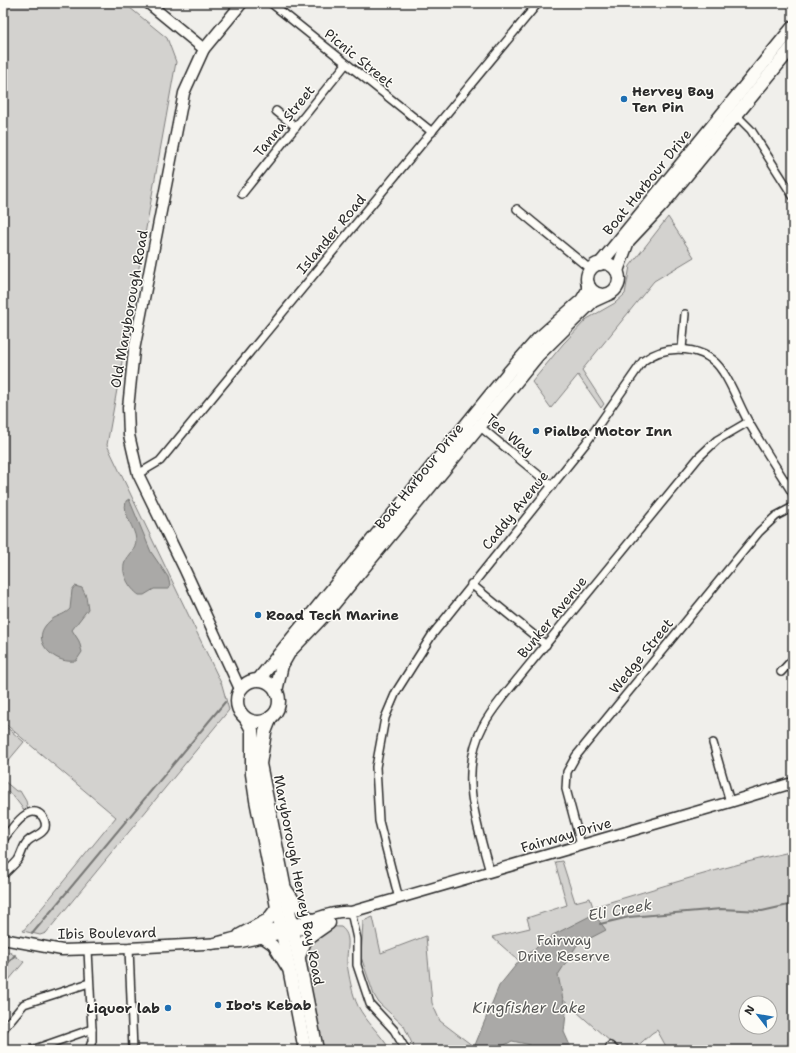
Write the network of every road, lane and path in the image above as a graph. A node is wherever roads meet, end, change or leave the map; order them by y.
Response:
1 (148, 3) edge
2 (242, 3) edge
3 (271, 3) edge
4 (538, 3) edge
5 (793, 27) edge
6 (793, 46) edge
7 (204, 50) junction
8 (346, 64) junction
9 (744, 87) junction
10 (276, 111) dead end
11 (736, 115) junction
12 (296, 127) junction
13 (432, 132) junction
14 (703, 138) junction
15 (242, 194) dead end
16 (793, 196) edge
17 (517, 209) dead end
18 (595, 267) junction
19 (617, 270) junction
20 (588, 284) junction
21 (606, 295) junction
22 (685, 314) dead end
23 (682, 349) junction
24 (748, 422) junction
25 (475, 423) junction
26 (138, 474) junction
27 (552, 486) junction
28 (793, 494) edge
29 (793, 507) edge
30 (471, 584) junction
31 (546, 645) junction
32 (793, 659) edge
33 (781, 672) dead end
34 (259, 679) junction
35 (240, 689) junction
36 (276, 691) junction
37 (271, 717) junction
38 (246, 719) junction
39 (713, 743) dead end
40 (789, 784) dead end
41 (730, 802) junction
42 (3, 840) edge
43 (581, 845) junction
44 (490, 872) junction
45 (3, 875) edge
46 (286, 888) junction
47 (399, 899) junction
48 (277, 908) junction
49 (351, 912) junction
50 (311, 920) junction
51 (329, 922) junction
52 (288, 929) junction
53 (240, 935) junction
54 (263, 938) junction
55 (3, 939) edge
56 (212, 944) junction
57 (129, 948) junction
58 (88, 950) junction
59 (299, 956) junction
60 (290, 973) junction
61 (89, 983) junction
62 (3, 1029) edge
63 (92, 1029) junction
64 (32, 1050) edge
65 (89, 1050) edge
66 (134, 1050) edge
67 (305, 1050) edge
68 (317, 1050) edge
69 (406, 1050) edge

1 - 7 street
2 - 7 street, Old Maryborough Road
3 - 8 street, Picnic Street
4 - 13 street, Islander Road
5 - 9 main road, Boat Harbour Drive
6 - 11 main road, Boat Harbour Drive
7 - 26 street, Old Maryborough Road
8 - 12 street, Tanna Street
8 - 13 street, Picnic Street
9 - 11 main road
9 - 14 main road, Boat Harbour Drive
10 - 12 street
11 - 14 main road
11 - 16 street
11 - 19 main road, Boat Harbour Drive
12 - 15 street, Tanna Street
13 - 26 street, Islander Road
14 - 18 main road, Boat Harbour Drive
17 - 18 street
18 - 19 main road
18 - 20 main road
19 - 21 main road
20 - 21 main road
20 - 25 main road, Boat Harbour Drive
21 - 25 main road, Boat Harbour Drive
22 - 23 street
23 - 24 street, Caddy Avenue
23 - 27 street, Caddy Avenue
24 - 28 street, Caddy Avenue
24 - 31 street, Bunker Avenue
25 - 27 street, Tee Way
25 - 34 main road, Boat Harbour Drive
25 - 36 main road, Boat Harbour Drive
26 - 35 street, Old Maryborough Road
27 - 30 street, Caddy Avenue
29 - 43 street, Wedge Street
30 - 31 street
30 - 47 street, Caddy Avenue
31 - 44 street, Bunker Avenue
32 - 33 street
34 - 35 main road
34 - 36 main road
35 - 38 main road
36 - 37 main road
37 - 38 main road
37 - 46 main road, Maryborough Hervey Bay Road
38 - 48 main road, Maryborough Hervey Bay Road
39 - 41 street
40 - 41 street, Fairway Drive
41 - 43 street, Fairway Drive
42 - 45 street
43 - 44 street, Fairway Drive
44 - 47 street, Fairway Drive
46 - 50 street
46 - 52 main road, Maryborough Hervey Bay Road
47 - 49 street, Fairway Drive
48 - 52 main road, Maryborough Hervey Bay Road
48 - 53 main road
49 - 50 street, Fairway Drive
49 - 51 street, Fairway Drive
49 - 69 street
50 - 52 street, Fairway Drive
51 - 52 street, Fairway Drive
51 - 59 main road
52 - 53 street, Ibis Boulevard
52 - 54 street, Ibis Boulevard
52 - 59 main road, Maryborough Hervey Bay Road
52 - 60 main road, Maryborough Hervey Bay Road
53 - 56 street, Ibis Boulevard
54 - 56 street, Ibis Boulevard
54 - 60 street
55 - 58 street, Ibis Boulevard
56 - 57 street, Ibis Boulevard
57 - 58 street, Ibis Boulevard
57 - 66 street
58 - 61 street
59 - 68 main road, Maryborough Hervey Bay Road
60 - 67 main road, Maryborough Hervey Bay Road
61 - 62 street
61 - 63 street
63 - 64 street
63 - 65 street

